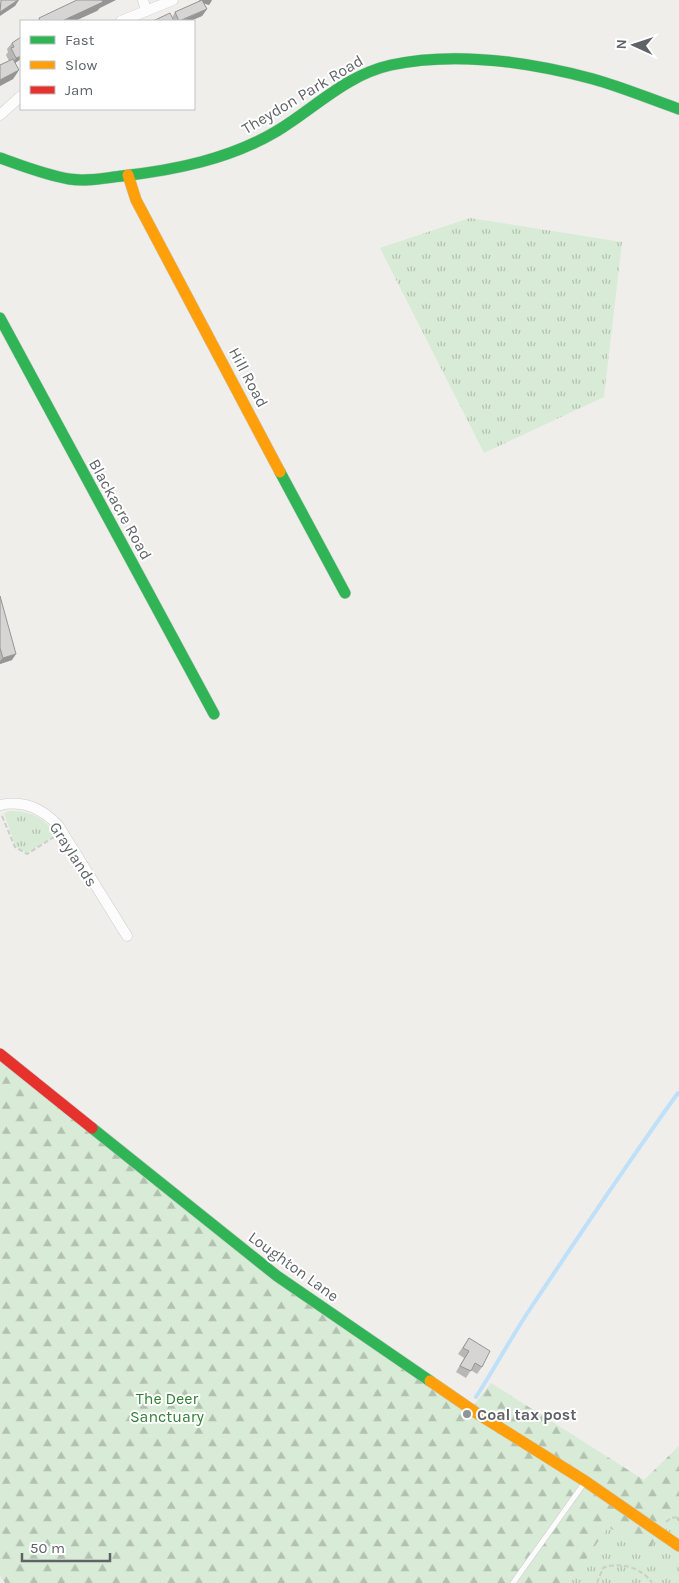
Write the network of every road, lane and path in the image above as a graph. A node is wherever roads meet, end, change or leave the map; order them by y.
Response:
1 (143, 0) edge
2 (172, 0) edge
3 (146, 11) junction
4 (124, 20) edge
5 (20, 97) edge
6 (679, 109) edge
7 (0, 115) edge
8 (0, 158) edge
9 (128, 175) junction
10 (0, 318) edge
11 (345, 593) dead end
12 (214, 714) dead end
13 (0, 805) edge
14 (0, 810) edge
15 (62, 832) junction
16 (126, 936) dead end
17 (0, 1054) edge
18 (585, 1482) junction
19 (679, 1546) edge
20 (513, 1583) edge
21 (597, 1583) edge
22 (652, 1583) edge

1 - 3 street
2 - 3 street
3 - 4 street
5 - 7 street
6 - 9 street, Theydon Park Road
8 - 9 street, Theydon Park Road
9 - 11 street, Hill Road
10 - 12 street, Blackacre Road
13 - 15 street, Graylands
14 - 15 path
15 - 16 street, Graylands
17 - 18 street, Loughton Lane
18 - 19 street, Loughton Lane
18 - 20 lane
21 - 22 path

